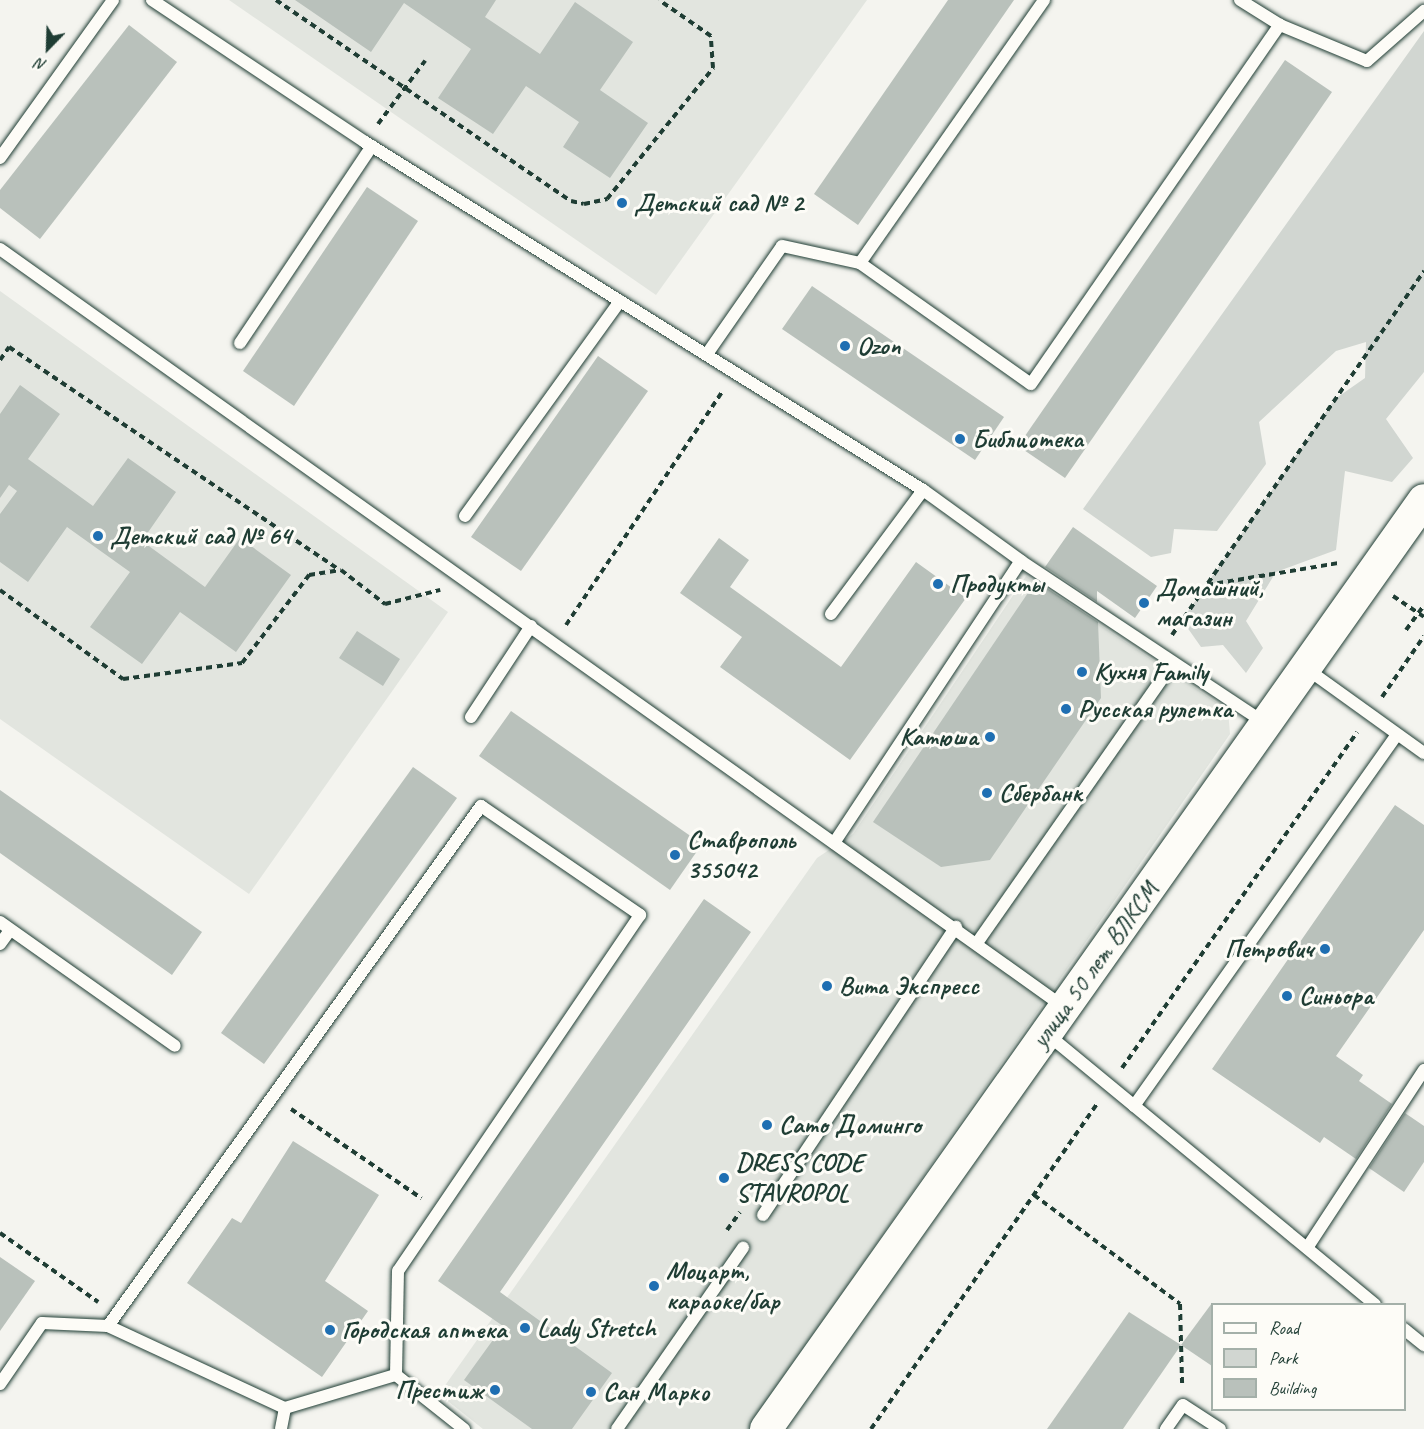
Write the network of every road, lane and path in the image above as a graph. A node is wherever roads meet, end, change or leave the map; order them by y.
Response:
1 (113, 0) edge
2 (152, 0) edge
3 (276, 0) edge
4 (659, 0) edge
5 (1044, 0) edge
6 (1240, 0) edge
7 (1424, 11) edge
8 (1280, 25) junction
9 (425, 61) dead end
10 (406, 87) junction
11 (368, 144) junction
12 (0, 158) edge
13 (0, 249) edge
14 (860, 263) junction
15 (1424, 271) edge
16 (620, 301) junction
17 (240, 343) dead end
18 (707, 354) junction
19 (0, 360) edge
20 (736, 372) junction
21 (923, 490) junction
22 (1424, 500) edge
23 (465, 516) dead end
24 (1021, 561) junction
25 (340, 570) junction
26 (1368, 579) junction
27 (470, 582) junction
28 (1206, 585) junction
29 (0, 590) edge
30 (1424, 605) edge
31 (831, 614) dead end
32 (1419, 614) junction
33 (1424, 617) edge
34 (531, 626) junction
35 (1406, 630) dead end
36 (1424, 636) edge
37 (554, 643) junction
38 (1160, 654) junction
39 (1173, 663) junction
40 (1306, 668) junction
41 (1369, 715) junction
42 (471, 717) dead end
43 (1267, 725) junction
44 (1396, 736) junction
45 (1424, 753) edge
46 (834, 843) junction
47 (5, 926) edge
48 (956, 927) junction
49 (977, 943) junction
50 (0, 944) edge
51 (1065, 1008) junction
52 (1046, 1034) junction
53 (175, 1046) dead end
54 (1424, 1070) edge
55 (1110, 1086) junction
56 (272, 1096) junction
57 (1134, 1106) junction
58 (1034, 1195) junction
59 (439, 1210) junction
60 (763, 1215) dead end
61 (0, 1233) edge
62 (743, 1248) dead end
63 (1307, 1248) junction
64 (1373, 1303) edge
65 (116, 1314) junction
66 (108, 1326) junction
67 (1406, 1331) edge
68 (1424, 1346) edge
69 (396, 1375) junction
70 (0, 1384) edge
71 (1183, 1405) junction
72 (285, 1408) junction
73 (281, 1429) edge
74 (464, 1429) edge
75 (617, 1429) edge
76 (766, 1429) edge
77 (871, 1429) edge
78 (1166, 1429) edge
79 (1220, 1429) edge

1 - 12 lane
2 - 11 lane
3 - 10 path
4 - 10 path
5 - 14 lane
6 - 8 lane
7 - 8 lane
8 - 14 lane
9 - 10 path
10 - 11 path
11 - 16 lane
11 - 17 lane
13 - 27 lane
14 - 18 lane
15 - 28 path
16 - 18 lane
16 - 23 lane
18 - 20 lane
19 - 25 path
20 - 21 lane
20 - 37 path
21 - 24 lane
21 - 31 lane
22 - 26 street, улица 50 лет ВЛКСМ
24 - 38 lane
24 - 46 lane
25 - 27 path
25 - 29 path
26 - 28 path
26 - 32 path
26 - 40 street, улица 50 лет ВЛКСМ
27 - 34 lane
28 - 38 path
30 - 32 path
32 - 33 path
32 - 35 path
34 - 37 lane
34 - 42 lane
36 - 41 path
37 - 46 lane
38 - 39 lane
39 - 43 lane
39 - 49 lane
40 - 41 lane
40 - 43 street, улица 50 лет ВЛКСМ
41 - 44 lane
41 - 55 path
43 - 51 street, улица 50 лет ВЛКСМ
44 - 45 lane
44 - 57 lane
46 - 48 lane
47 - 50 lane
47 - 53 lane
48 - 49 lane
48 - 60 lane
49 - 51 lane
51 - 52 street, улица 50 лет ВЛКСМ
52 - 55 lane
52 - 76 street, улица 50 лет ВЛКСМ
54 - 63 lane
55 - 57 lane
55 - 58 path
56 - 59 path
56 - 59 lane
56 - 65 lane
57 - 63 lane
58 - 71 path
58 - 77 path
59 - 69 lane
61 - 65 path
62 - 75 lane
63 - 64 lane
65 - 66 lane
66 - 70 lane
66 - 72 lane
67 - 68 lane
69 - 72 lane
69 - 74 lane
71 - 78 lane
71 - 79 lane
72 - 73 lane

